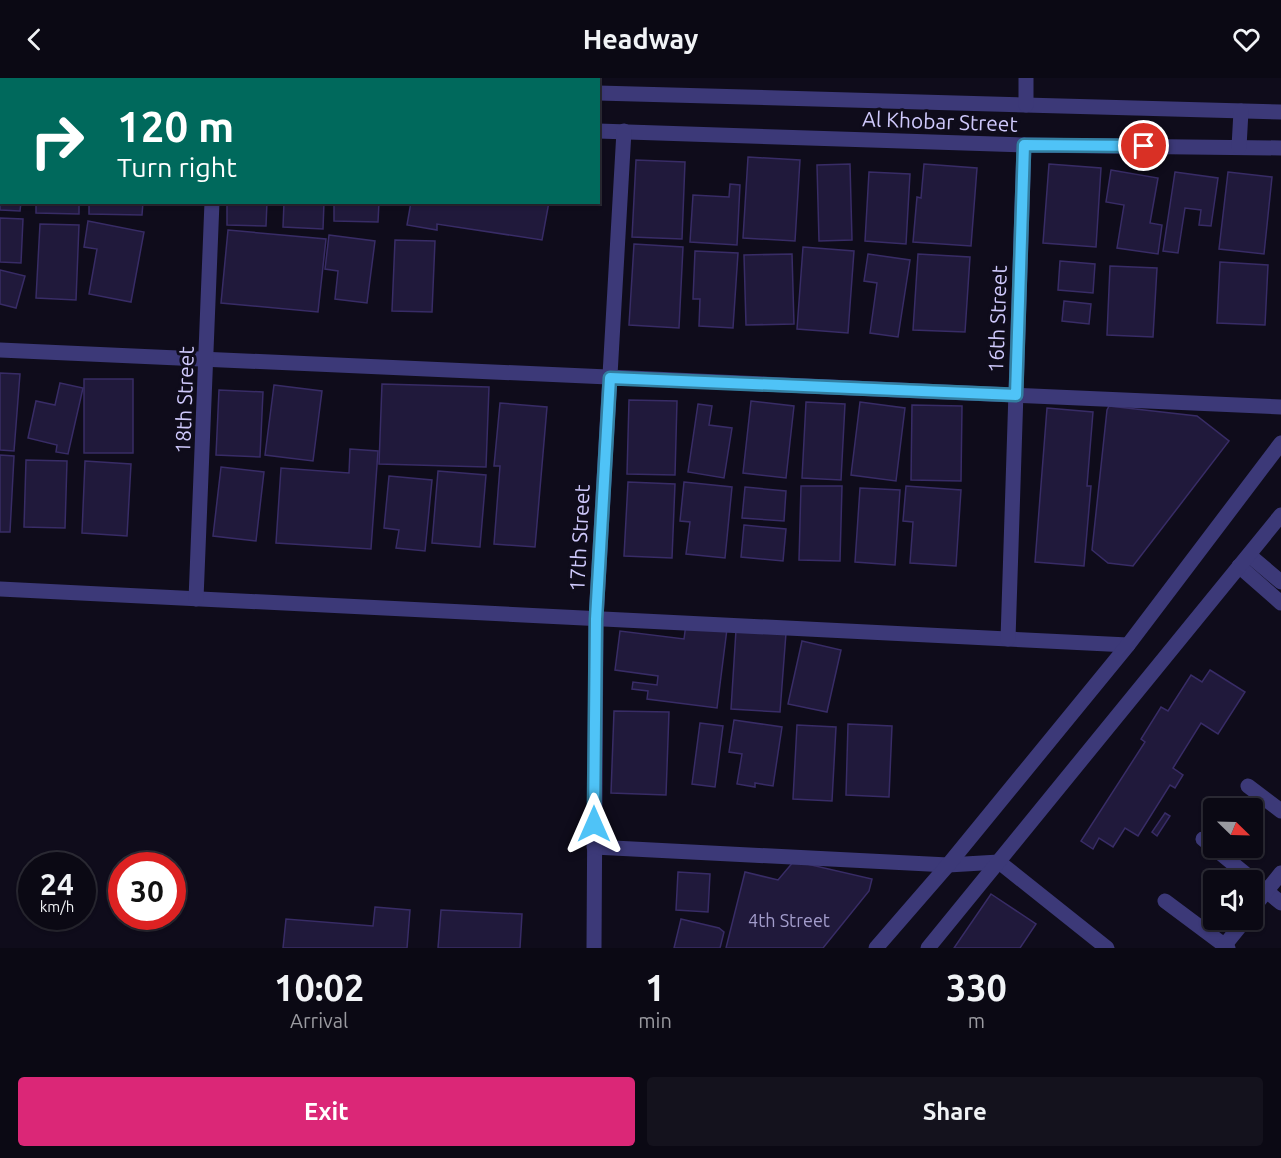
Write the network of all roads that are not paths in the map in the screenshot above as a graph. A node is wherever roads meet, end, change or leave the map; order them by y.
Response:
1 (626, 78) edge
2 (1026, 78) edge
3 (600, 93) edge
4 (625, 94) junction
5 (1026, 105) junction
6 (1241, 111) junction
7 (1281, 112) edge
8 (600, 130) edge
9 (624, 131) junction
10 (1024, 145) junction
11 (1239, 147) junction
12 (1281, 148) edge
13 (212, 204) edge
14 (0, 350) edge
15 (207, 359) junction
16 (610, 378) junction
17 (1016, 395) junction
18 (1281, 407) edge
19 (1281, 443) edge
20 (1281, 515) edge
21 (1244, 561) junction
22 (1281, 582) edge
23 (0, 589) edge
24 (196, 598) junction
25 (1281, 603) edge
26 (596, 619) junction
27 (1008, 639) junction
28 (1128, 645) junction
29 (1248, 786) dead end
30 (1281, 811) edge
31 (594, 847) junction
32 (1226, 858) edge
33 (999, 862) junction
34 (948, 865) junction
35 (1281, 873) edge
36 (1267, 891) junction
37 (1263, 896) edge
38 (1165, 902) dead end
39 (1281, 903) edge
40 (1238, 930) edge
41 (1226, 947) edge
42 (594, 948) edge
43 (876, 948) edge
44 (928, 948) edge
45 (1107, 948) edge

1 - 4 street
2 - 5 street
3 - 4 street, Al Khobar Street
4 - 5 street, Al Khobar Street
5 - 6 street, Al Khobar Street
6 - 7 street, Al Khobar Street
6 - 11 street
8 - 9 street, Al Khobar Street
9 - 10 street, Al Khobar Street
9 - 16 street, 17th Street
10 - 11 street, Al Khobar Street
10 - 17 street, 16th Street
11 - 12 street, Al Khobar Street
13 - 15 street, 18th Street
14 - 15 street
15 - 16 street
15 - 24 street, 18th Street
16 - 17 street
16 - 26 street, 17th Street
17 - 18 street
17 - 27 street, 16th Street
19 - 28 street
20 - 21 street
21 - 22 street
21 - 25 street
21 - 33 street
23 - 24 street
24 - 26 street
26 - 27 street
26 - 31 street, 17th Street
27 - 28 street
28 - 34 street
29 - 30 street
31 - 34 street
31 - 42 street, 17th Street
32 - 36 street
33 - 34 street
33 - 44 street
33 - 45 street
34 - 43 street
35 - 36 street
36 - 37 street
36 - 39 street
38 - 41 street
40 - 41 street

